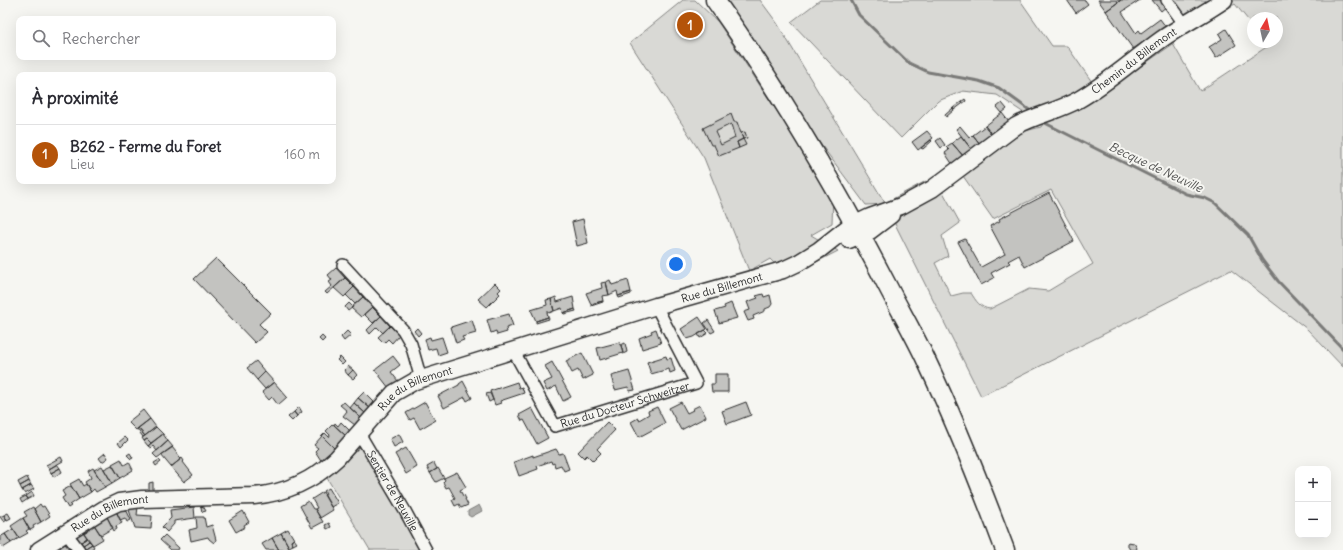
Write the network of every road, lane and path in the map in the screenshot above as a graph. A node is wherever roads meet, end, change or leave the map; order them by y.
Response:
1 (715, 0) edge
2 (1167, 0) edge
3 (1224, 0) edge
4 (1185, 25) junction
5 (1040, 116) joint
6 (862, 228) junction
7 (343, 265) dead end
8 (656, 306) junction
9 (513, 350) junction
10 (421, 379) junction
11 (359, 433) junction
12 (66, 533) junction
13 (39, 550) edge
14 (79, 550) edge
15 (426, 550) edge
16 (1005, 550) edge

1 - 6 main road
2 - 4 street
3 - 4 street, Chemin du Billemont
4 - 5 street, Chemin du Billemont
5 - 6 street, Rue du Billemont
6 - 8 street, Rue du Billemont
6 - 16 main road
7 - 10 street
8 - 9 street, Rue du Billemont
8 - 9 street, Rue du Docteur Schweitzer
9 - 10 street, Rue du Billemont
10 - 11 street, Rue du Billemont
11 - 12 street, Rue du Billemont
11 - 15 street, Sentier de Neuville
12 - 13 street, Rue du Billemont
12 - 14 street

